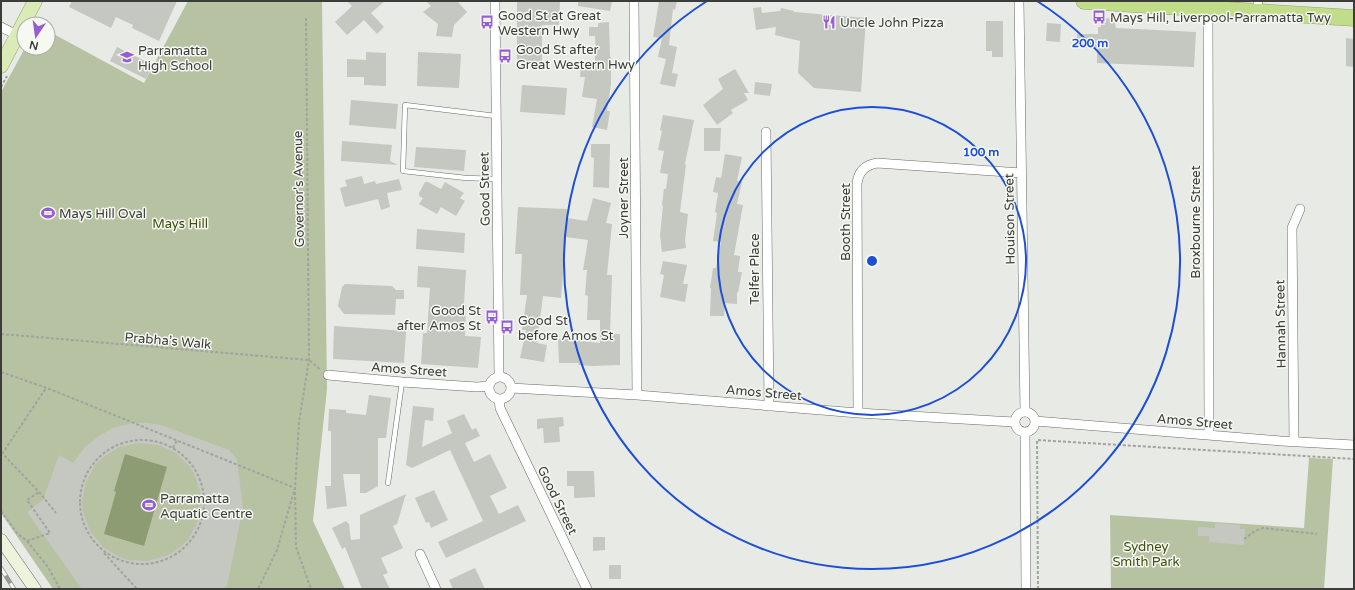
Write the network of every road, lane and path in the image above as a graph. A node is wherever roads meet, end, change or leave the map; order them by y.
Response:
1 (35, 1) edge
2 (495, 1) edge
3 (634, 1) edge
4 (1019, 1) edge
5 (1084, 1) edge
6 (1239, 1) edge
7 (1258, 2) edge
8 (1208, 9) junction
9 (1354, 9) edge
10 (27, 16) edge
11 (306, 18) dead end
12 (1354, 18) edge
13 (1, 27) edge
14 (16, 34) edge
15 (16, 37) edge
16 (1, 66) edge
17 (496, 116) junction
18 (766, 132) dead end
19 (1022, 172) junction
20 (497, 179) junction
21 (1300, 209) dead end
22 (1, 334) edge
23 (309, 360) junction
24 (1, 372) edge
25 (328, 375) joint
26 (499, 377) junction
27 (402, 382) junction
28 (489, 386) junction
29 (47, 388) junction
30 (511, 388) junction
31 (637, 395) junction
32 (499, 400) junction
33 (769, 406) junction
34 (1025, 412) junction
35 (858, 413) junction
36 (1035, 421) junction
37 (1014, 422) junction
38 (1025, 433) junction
39 (1209, 435) junction
40 (177, 440) junction
41 (1294, 441) junction
42 (1354, 445) edge
43 (173, 448) junction
44 (2, 453) edge
45 (1354, 459) edge
46 (388, 483) dead end
47 (295, 488) junction
48 (39, 492) junction
49 (1, 511) edge
50 (56, 513) dead end
51 (1317, 534) dead end
52 (1244, 539) dead end
53 (1, 540) edge
54 (27, 540) junction
55 (102, 550) junction
56 (420, 554) dead end
57 (34, 589) edge
58 (60, 589) edge
59 (137, 589) edge
60 (258, 589) edge
61 (311, 589) edge
62 (436, 589) edge
63 (587, 589) edge
64 (1026, 589) edge
65 (1038, 589) edge

1 - 10 main road
2 - 17 street, Good Street
3 - 31 street, Joyner Street
4 - 19 street, Houison Street
5 - 8 highway
6 - 7 highway
7 - 9 highway
8 - 12 highway
8 - 39 street, Broxbourne Street
11 - 23 path, Governor's Avenue
13 - 14 street
15 - 16 main road
17 - 20 street, Good Street
17 - 20 lane
18 - 33 street, Telfer Place
19 - 34 street, Houison Street
19 - 35 street, Booth Street
20 - 26 street, Good Street
21 - 41 street, Hannah Street
22 - 23 path, Prabha’s Walk
23 - 25 path
23 - 47 path, Governor's Avenue
24 - 29 path
25 - 27 street, Amos Street
26 - 28 street
26 - 30 street
27 - 28 street, Amos Street
27 - 46 lane
28 - 32 street
29 - 40 path
29 - 44 path
30 - 31 street, Amos Street
30 - 32 street
31 - 33 street, Amos Street
32 - 63 street, Good Street
33 - 35 street, Amos Street
34 - 36 street
34 - 37 street
35 - 37 street, Amos Street
36 - 38 street
36 - 39 street, Amos Street
37 - 38 street
38 - 64 street
39 - 41 street, Amos Street
40 - 43 path
40 - 47 path
41 - 42 street, Amos Street
43 - 55 path
43 - 55 path
44 - 48 path
45 - 65 path
47 - 60 path
47 - 61 path
48 - 50 path
48 - 54 path
49 - 54 path
51 - 52 path
53 - 57 street
54 - 58 path
55 - 59 path
56 - 62 street

